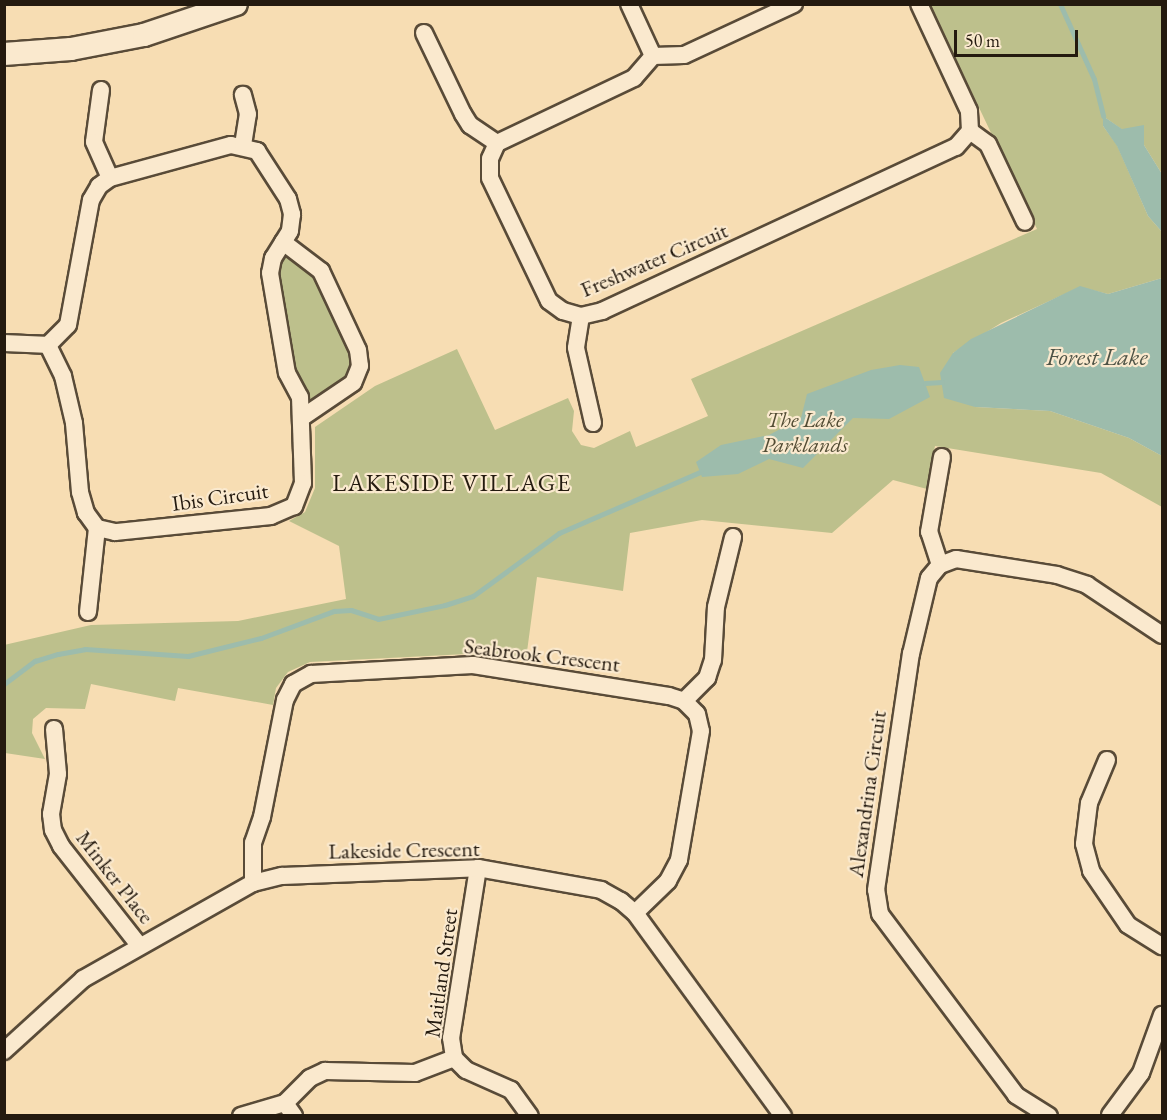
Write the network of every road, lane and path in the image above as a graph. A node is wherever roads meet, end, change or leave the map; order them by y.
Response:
1 (236, 4) edge
2 (629, 4) edge
3 (794, 4) edge
4 (919, 4) edge
5 (424, 33) dead end
6 (4, 54) edge
7 (653, 56) junction
8 (101, 90) dead end
9 (243, 95) dead end
10 (970, 131) junction
11 (497, 143) junction
12 (243, 145) junction
13 (110, 178) junction
14 (1025, 222) dead end
15 (283, 242) junction
16 (581, 316) junction
17 (4, 343) edge
18 (48, 345) junction
19 (303, 417) junction
20 (593, 423) dead end
21 (942, 457) dead end
22 (97, 528) junction
23 (733, 537) dead end
24 (940, 565) junction
25 (88, 612) dead end
26 (1162, 635) edge
27 (684, 701) junction
28 (54, 729) dead end
29 (1107, 760) dead end
30 (478, 868) junction
31 (253, 883) junction
32 (635, 913) junction
33 (139, 945) junction
34 (1162, 946) edge
35 (1162, 1015) edge
36 (4, 1051) edge
37 (453, 1058) junction
38 (289, 1109) edge
39 (1110, 1115) edge
40 (241, 1116) edge
41 (530, 1116) edge
42 (783, 1116) edge
43 (1049, 1116) edge
44 (1093, 1116) edge

1 - 6 street
2 - 7 street
3 - 7 street
4 - 10 street
5 - 11 street
7 - 11 street
8 - 13 street
9 - 12 street
10 - 14 street
10 - 16 street, Freshwater Circuit
11 - 16 street, Freshwater Circuit
12 - 13 street
12 - 15 street, Ibis Circuit
13 - 18 street
15 - 19 street, Ibis Circuit
15 - 19 street
16 - 20 street
17 - 18 street
18 - 22 street
19 - 22 street, Ibis Circuit
21 - 24 street
22 - 25 street
23 - 27 street
24 - 26 street
24 - 43 street, Alexandrina Circuit
27 - 31 street, Seabrook Crescent
27 - 32 street
28 - 33 street, Minker Place
29 - 34 street
30 - 31 street, Lakeside Crescent
30 - 32 street, Lakeside Crescent
30 - 37 street, Maitland Street
31 - 33 street, Lakeside Crescent
32 - 42 street, Lakeside Crescent
33 - 36 street, Lakeside Crescent
35 - 39 street
37 - 38 street
37 - 41 street, Maitland Street
38 - 40 street
39 - 44 street

